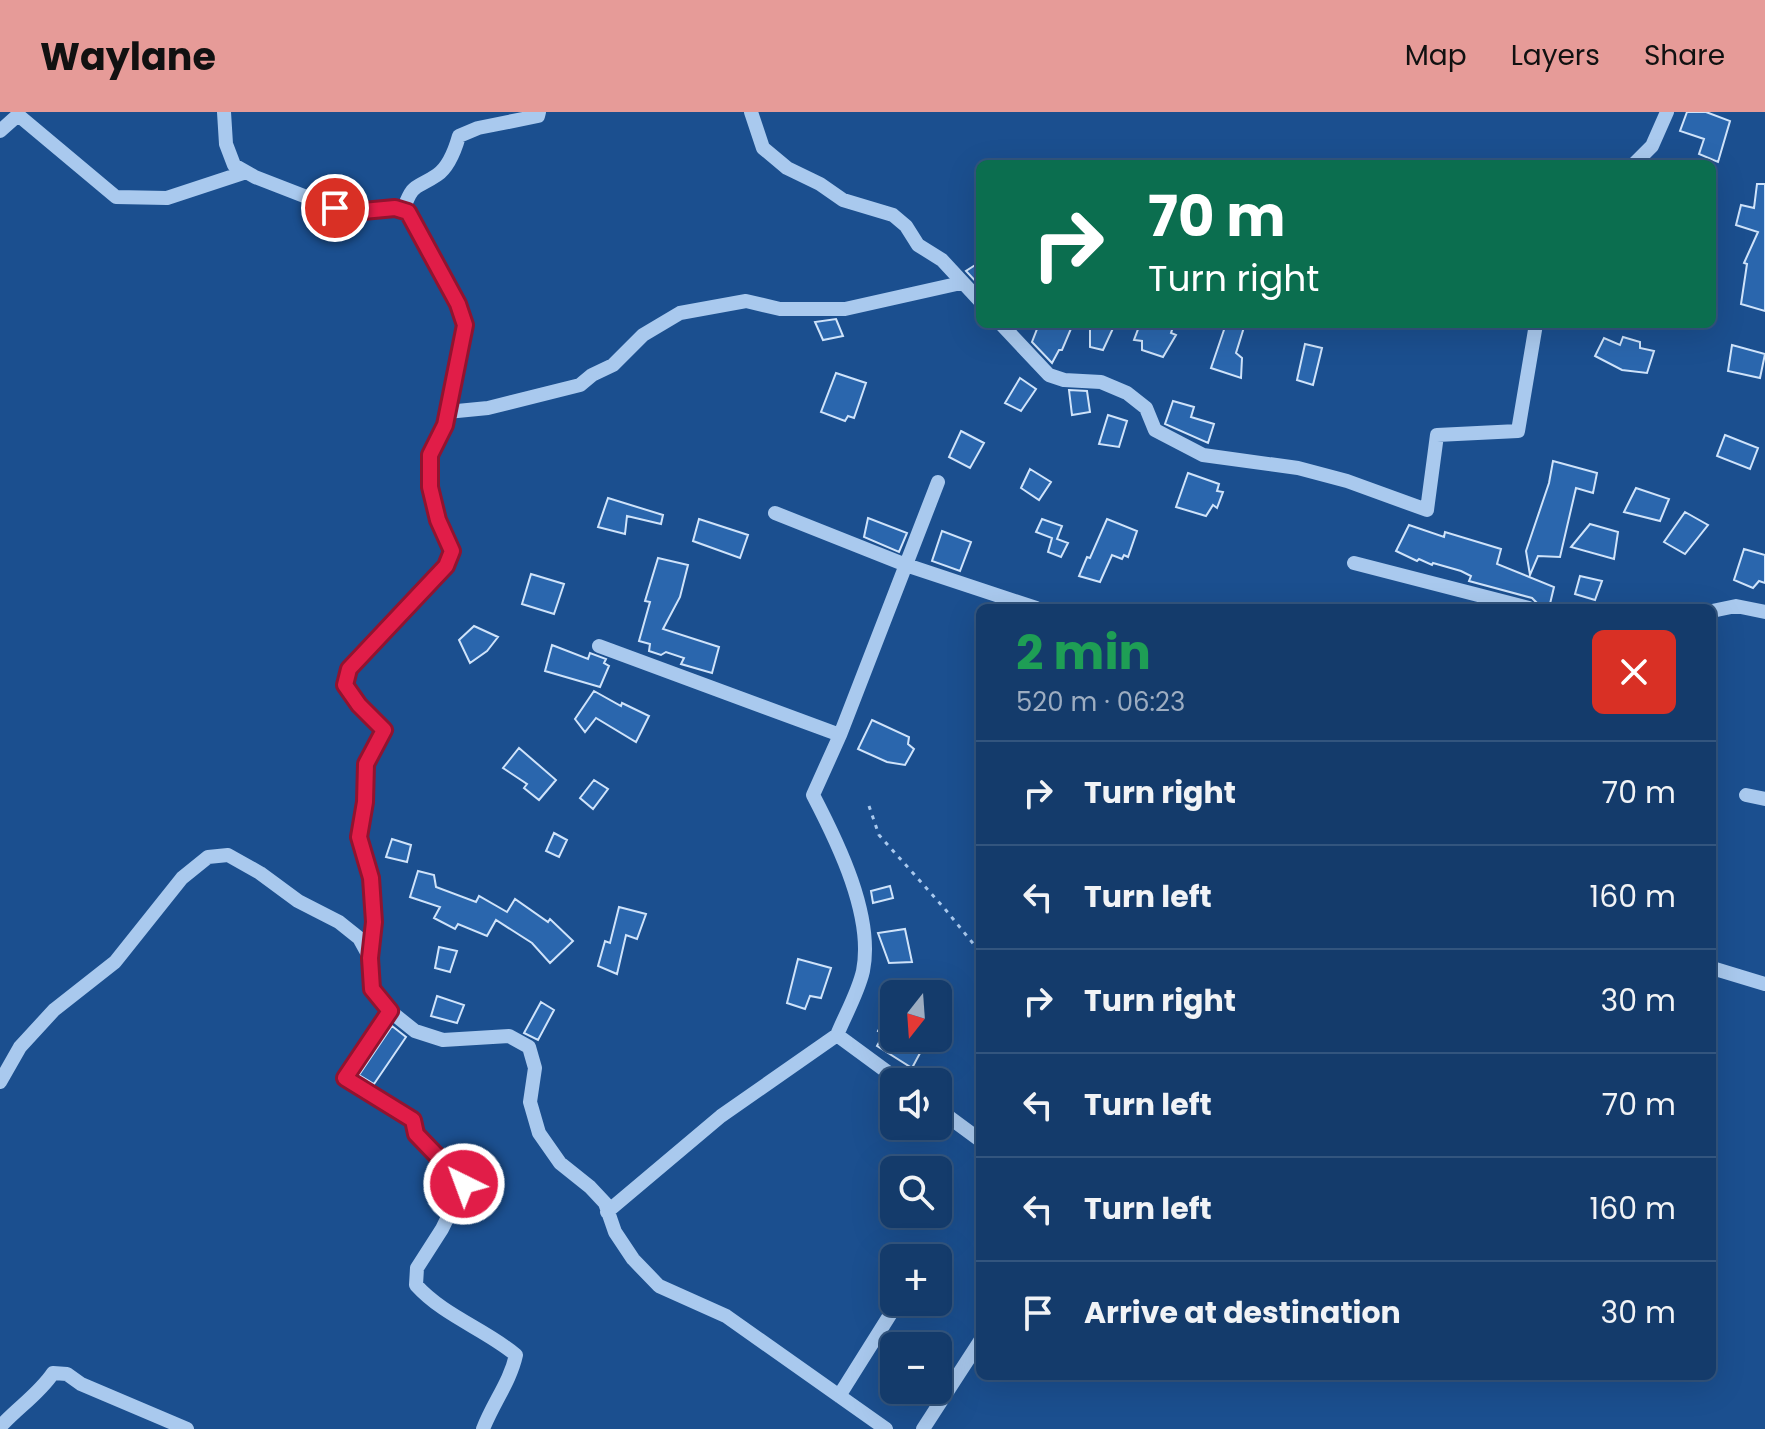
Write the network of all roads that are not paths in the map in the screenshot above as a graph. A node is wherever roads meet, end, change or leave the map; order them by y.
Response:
1 (224, 112) edge
2 (539, 112) edge
3 (751, 112) edge
4 (1667, 112) edge
5 (0, 131) edge
6 (1638, 160) edge
7 (246, 172) junction
8 (403, 210) junction
9 (961, 283) junction
10 (976, 296) edge
11 (1005, 328) edge
12 (1535, 328) edge
13 (447, 412) junction
14 (938, 482) dead end
15 (775, 513) dead end
16 (1354, 563) dead end
17 (906, 565) junction
18 (1024, 604) edge
19 (1513, 604) edge
20 (1716, 610) edge
21 (1765, 612) edge
22 (599, 646) dead end
23 (840, 735) junction
24 (1746, 795) dead end
25 (1765, 799) edge
26 (370, 958) junction
27 (1716, 969) edge
28 (1765, 984) edge
29 (390, 1011) junction
30 (837, 1035) junction
31 (882, 1068) edge
32 (0, 1082) edge
33 (952, 1119) edge
34 (976, 1137) edge
35 (607, 1212) junction
36 (889, 1316) edge
37 (976, 1347) edge
38 (839, 1396) junction
39 (0, 1427) edge
40 (187, 1429) edge
41 (483, 1429) edge
42 (886, 1429) edge
43 (923, 1429) edge

1 - 7 street
2 - 8 street
3 - 9 street
4 - 6 street
5 - 7 street
7 - 8 street
8 - 13 street
9 - 10 street
9 - 13 street
11 - 12 street
13 - 26 street
14 - 17 street
15 - 17 street
16 - 19 street
17 - 18 street
17 - 23 street
20 - 21 street
22 - 23 street
23 - 30 street
24 - 25 street
26 - 29 street
26 - 32 street
27 - 28 street
29 - 35 street
29 - 41 street
30 - 31 street
30 - 35 street
33 - 34 street
35 - 38 street
36 - 38 street
37 - 43 street
38 - 42 street
39 - 40 street

